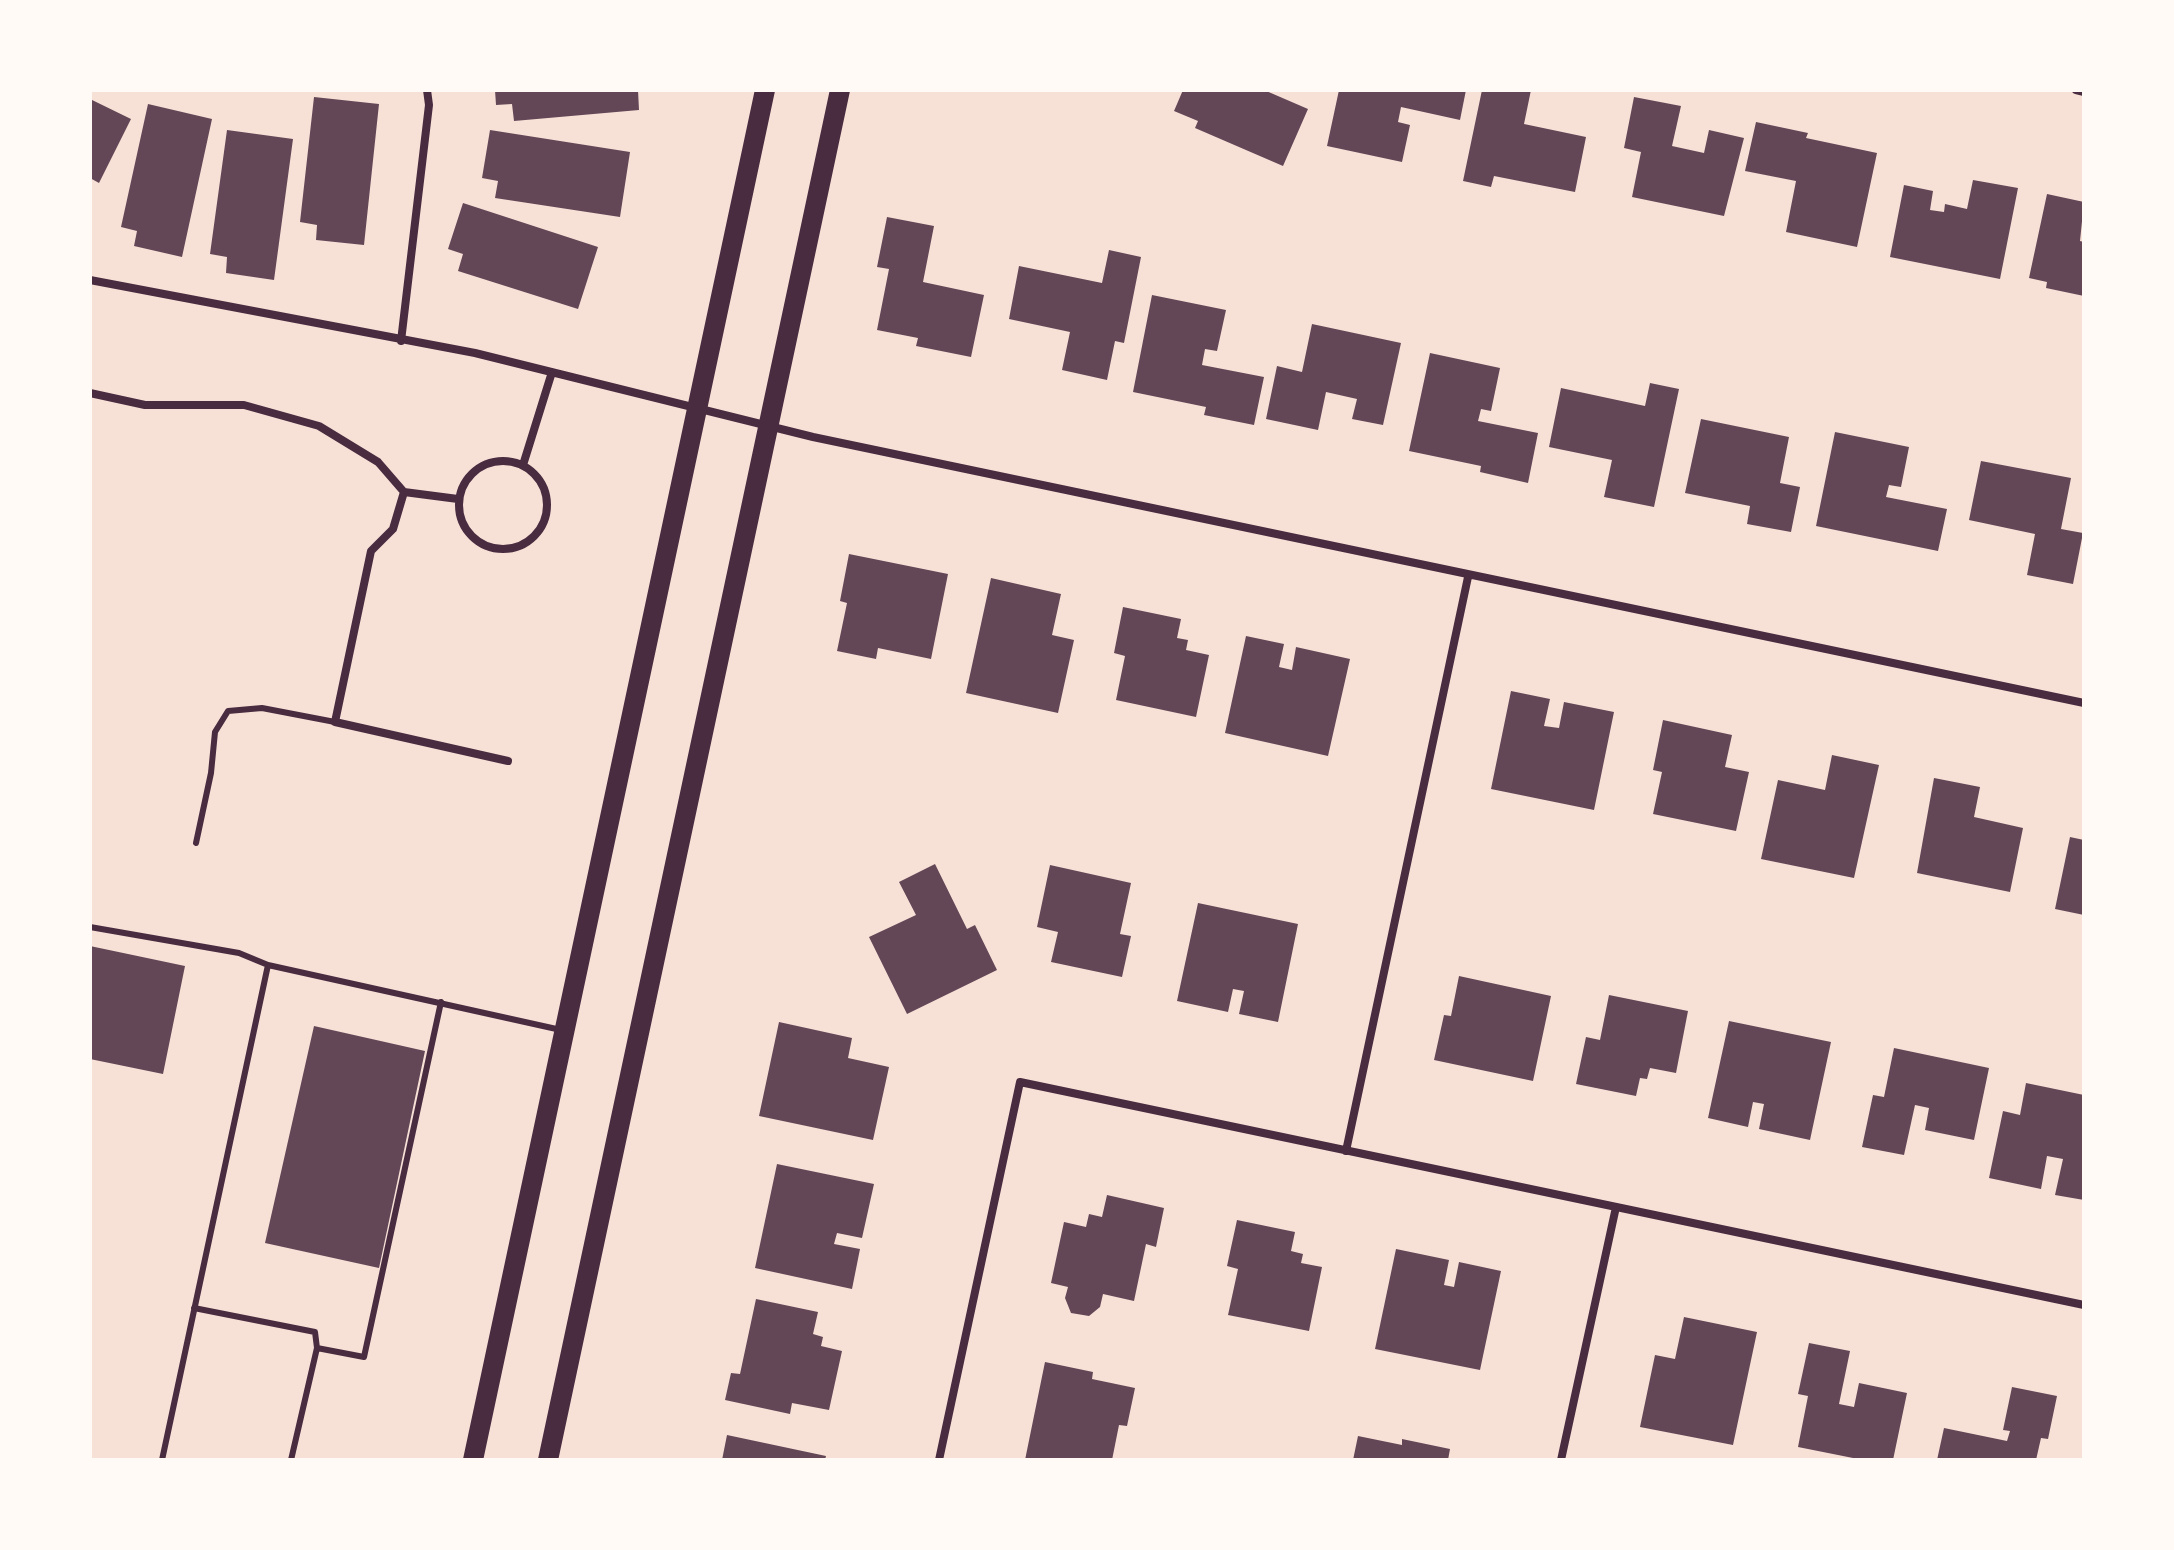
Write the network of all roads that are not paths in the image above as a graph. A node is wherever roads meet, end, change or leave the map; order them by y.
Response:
1 (427, 90) edge
2 (765, 90) edge
3 (840, 90) edge
4 (2076, 90) edge
5 (2084, 92) edge
6 (90, 280) edge
7 (401, 341) junction
8 (552, 372) junction
9 (90, 393) edge
10 (699, 411) junction
11 (770, 427) junction
12 (523, 465) junction
13 (404, 492) junction
14 (458, 499) junction
15 (1468, 577) junction
16 (2084, 703) edge
17 (335, 722) junction
18 (508, 761) dead end
19 (196, 843) dead end
20 (90, 927) edge
21 (268, 965) junction
22 (441, 1002) junction
23 (565, 1031) junction
24 (1346, 1151) junction
25 (1616, 1207) junction
26 (2084, 1305) edge
27 (194, 1308) junction
28 (317, 1348) junction
29 (162, 1460) edge
30 (291, 1460) edge
31 (473, 1460) edge
32 (548, 1460) edge
33 (939, 1460) edge
34 (1561, 1460) edge

1 - 7 street
2 - 10 main road
3 - 11 main road
4 - 5 street
6 - 7 street
7 - 8 street
8 - 10 street
8 - 12 street
9 - 13 street
10 - 11 street
10 - 23 main road
11 - 15 street
11 - 32 main road
12 - 14 street
12 - 14 street
13 - 14 street
13 - 17 street
15 - 16 street
15 - 24 street
17 - 18 street
17 - 19 lane
20 - 21 lane
21 - 22 lane
21 - 27 lane
22 - 23 lane
22 - 28 lane
23 - 31 main road
24 - 25 street
24 - 33 street
25 - 26 street
25 - 34 street
27 - 28 lane
27 - 29 lane
28 - 30 lane

